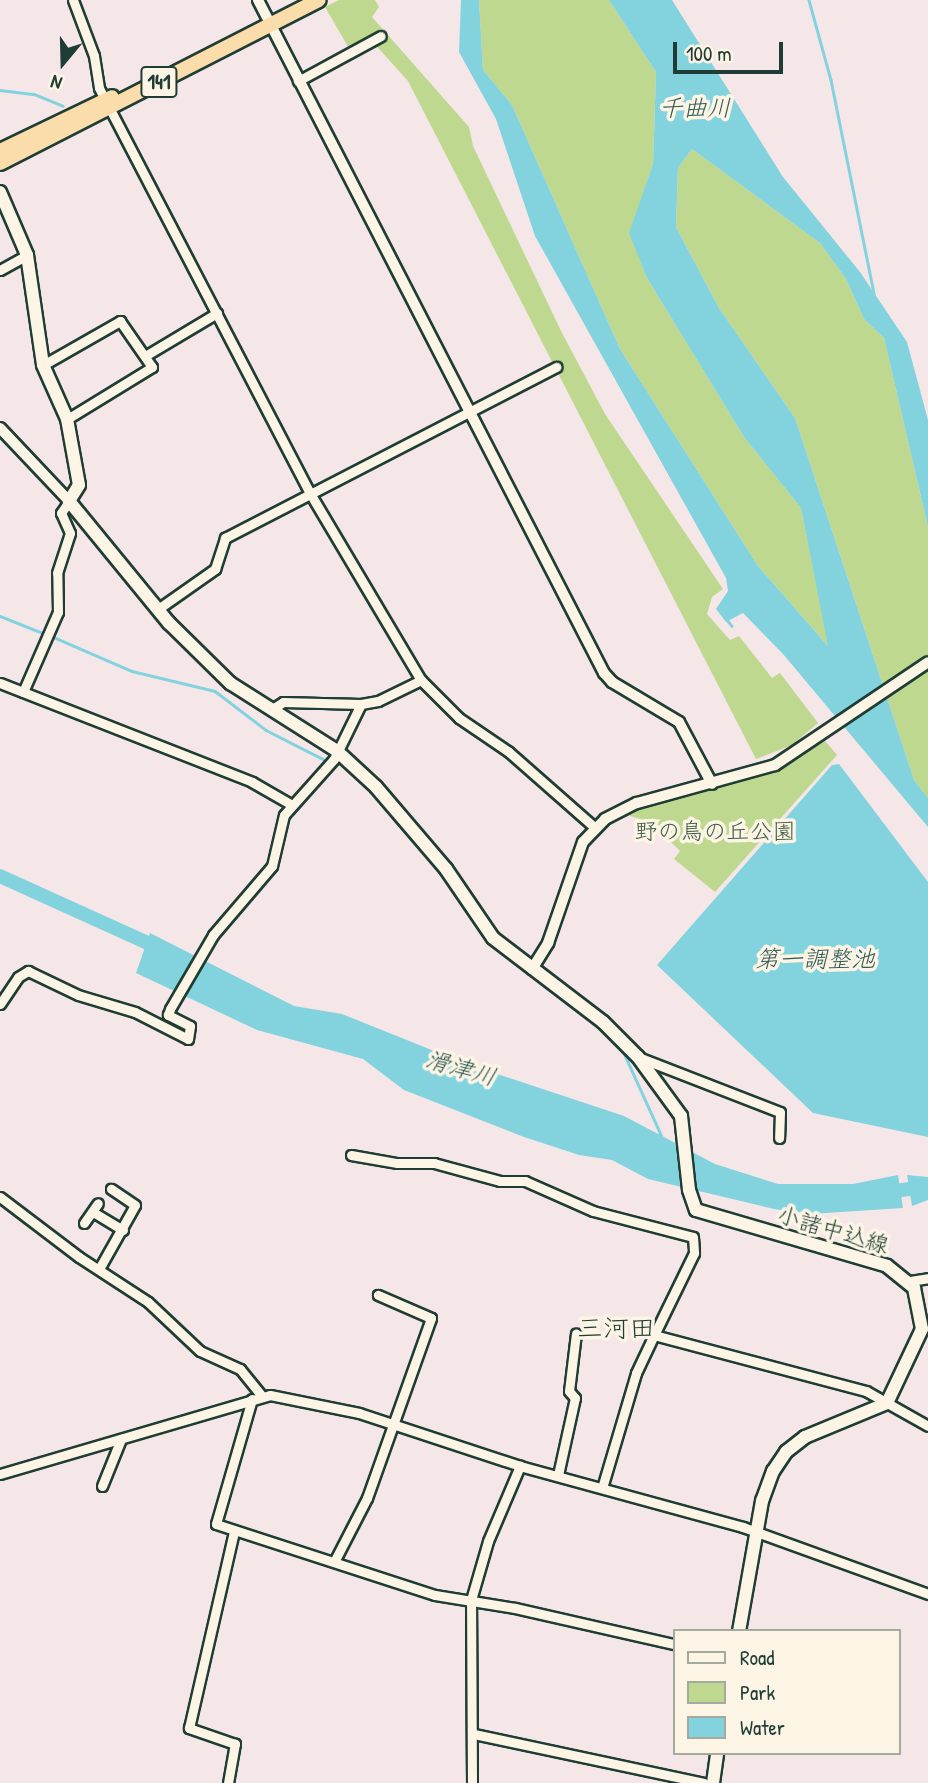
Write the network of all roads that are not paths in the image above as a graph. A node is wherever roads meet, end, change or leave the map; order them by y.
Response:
1 (73, 0) edge
2 (258, 0) edge
3 (319, 0) edge
4 (271, 24) junction
5 (381, 36) dead end
6 (298, 81) junction
7 (108, 104) junction
8 (0, 150) edge
9 (0, 163) edge
10 (0, 192) edge
11 (27, 255) junction
12 (0, 270) edge
13 (217, 313) junction
14 (145, 356) junction
15 (43, 365) junction
16 (557, 367) dead end
17 (470, 412) junction
18 (67, 419) junction
19 (0, 428) edge
20 (311, 495) junction
21 (69, 501) junction
22 (158, 609) junction
23 (928, 662) edge
24 (421, 680) junction
25 (0, 683) edge
26 (23, 692) junction
27 (361, 704) junction
28 (272, 709) junction
29 (337, 751) junction
30 (712, 785) junction
31 (292, 805) junction
32 (594, 827) junction
33 (532, 969) junction
34 (0, 1004) edge
35 (638, 1056) junction
36 (779, 1138) dead end
37 (351, 1155) dead end
38 (111, 1189) dead end
39 (0, 1197) edge
40 (84, 1223) dead end
41 (124, 1230) junction
42 (99, 1269) junction
43 (928, 1278) edge
44 (910, 1281) junction
45 (379, 1295) dead end
46 (576, 1333) dead end
47 (654, 1335) junction
48 (256, 1397) junction
49 (887, 1403) junction
50 (393, 1424) junction
51 (928, 1426) edge
52 (121, 1438) junction
53 (520, 1466) junction
54 (0, 1474) edge
55 (558, 1475) junction
56 (102, 1486) dead end
57 (602, 1488) junction
58 (234, 1531) junction
59 (755, 1531) junction
60 (335, 1560) junction
61 (928, 1594) edge
62 (471, 1600) junction
63 (739, 1629) edge
64 (673, 1644) edge
65 (474, 1734) junction
66 (717, 1755) edge
67 (228, 1783) edge
68 (472, 1783) edge
69 (704, 1783) edge
70 (713, 1783) edge

1 - 7 street
2 - 4 street
3 - 4 highway, 141
4 - 6 street
4 - 7 highway, 141
5 - 6 street
6 - 17 street
7 - 8 highway, 141
7 - 9 highway, 141
7 - 13 street
10 - 11 main road
11 - 12 street
11 - 15 main road
13 - 14 street
13 - 20 street
14 - 15 street
14 - 18 street
15 - 18 main road
16 - 17 street
17 - 20 street
17 - 30 street
18 - 21 main road
19 - 21 street
20 - 22 street
20 - 24 street
21 - 22 main road
21 - 26 street
22 - 28 main road
23 - 30 street
24 - 27 street
24 - 32 street
25 - 26 street
26 - 31 street
27 - 28 street
27 - 29 street
28 - 29 main road
29 - 31 street
29 - 33 main road
30 - 32 street
31 - 34 street
32 - 33 street
33 - 35 main road
35 - 36 street
35 - 44 main road, 小諸中込線
37 - 47 street
38 - 41 street
39 - 42 street
40 - 41 street
41 - 42 street
42 - 48 street
43 - 44 street
44 - 49 main road, 小諸中込線
45 - 50 street
46 - 55 street
47 - 49 street
47 - 57 street
48 - 50 street
48 - 52 street
48 - 58 street
49 - 51 street
49 - 59 main road
50 - 53 street
50 - 60 street
52 - 54 street
52 - 56 street
53 - 55 street
53 - 62 street
55 - 57 street
57 - 59 street
58 - 60 street
58 - 67 street
59 - 61 street
59 - 63 main road
60 - 62 street
62 - 64 street
62 - 65 street
65 - 68 street
65 - 69 street
66 - 70 main road

